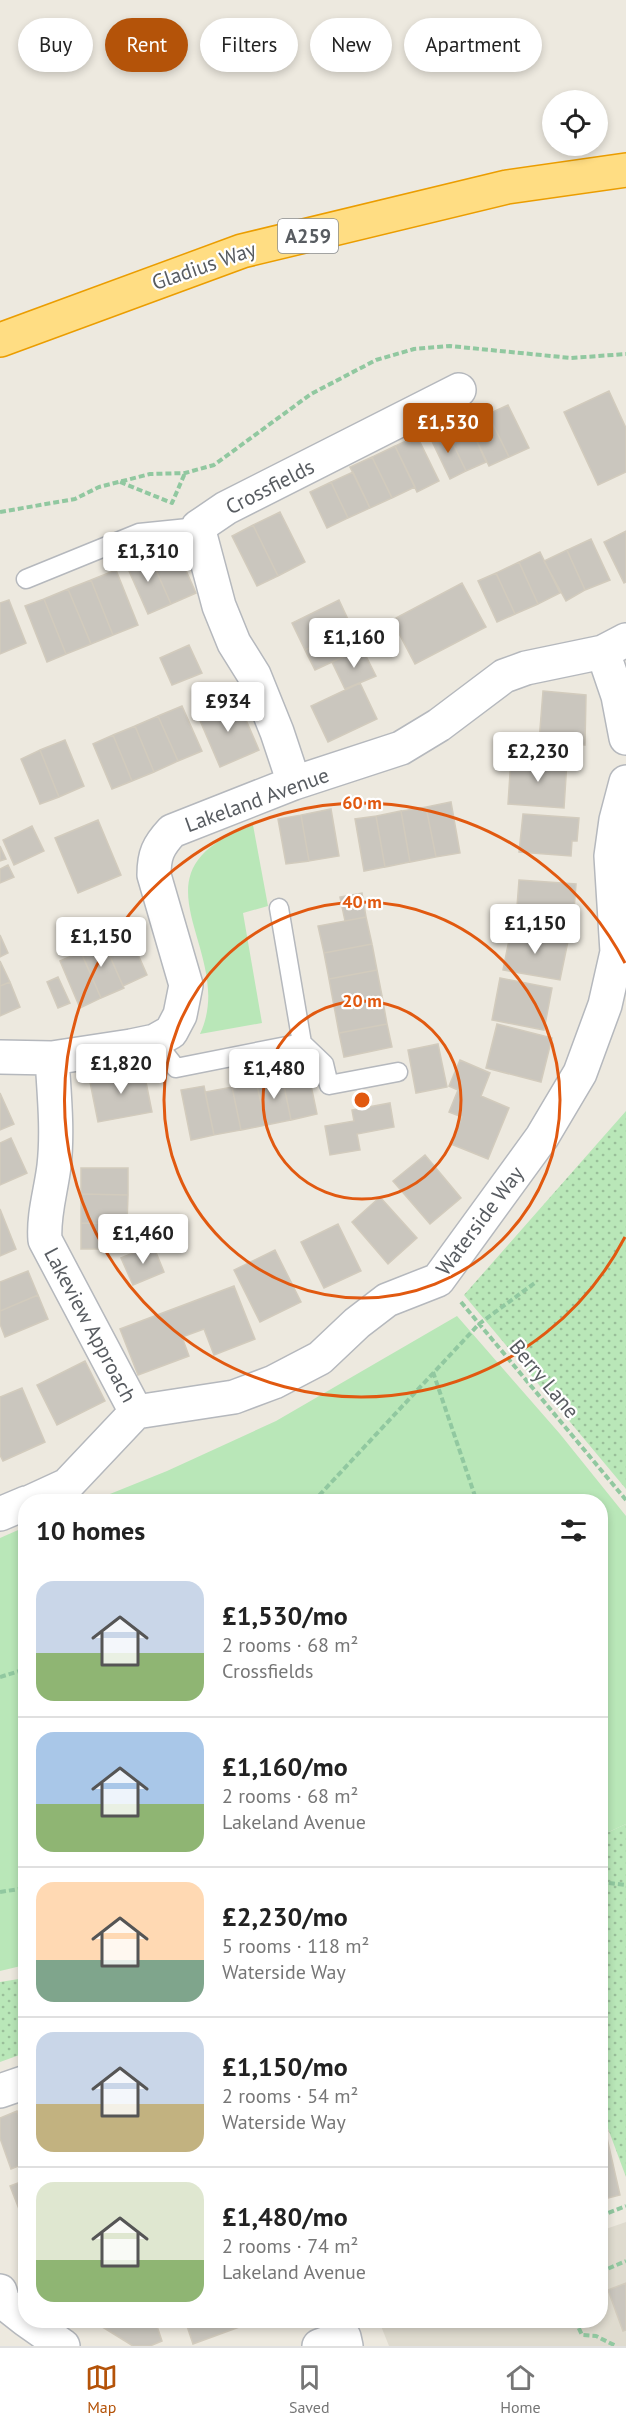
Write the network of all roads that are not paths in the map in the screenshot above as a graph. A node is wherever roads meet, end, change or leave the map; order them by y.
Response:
1 (626, 170) edge
2 (0, 340) edge
3 (459, 390) dead end
4 (198, 526) junction
5 (26, 579) dead end
6 (614, 646) edge
7 (626, 738) edge
8 (626, 782) edge
9 (294, 783) junction
10 (279, 908) dead end
11 (155, 1041) junction
12 (302, 1042) junction
13 (0, 1058) edge
14 (52, 1058) junction
15 (398, 1072) dead end
16 (136, 1412) junction
17 (48, 1494) edge
18 (18, 1506) edge
19 (0, 1514) edge
20 (18, 2085) edge
21 (0, 2091) edge
22 (0, 2291) edge
23 (18, 2314) edge
24 (37, 2328) edge
25 (63, 2346) edge

1 - 2 highway, Gladius Way / A259
3 - 4 street, Crossfields
4 - 5 lane
4 - 9 street
6 - 7 street
6 - 9 street, Lakeland Avenue
8 - 16 street, Waterside Way
9 - 11 street, Lakeland Avenue
10 - 12 lane
11 - 12 lane
11 - 14 street
12 - 15 lane
13 - 14 street
14 - 16 street, Lakeview Approach
16 - 17 street
18 - 19 street
20 - 21 street
22 - 23 street
24 - 25 street

